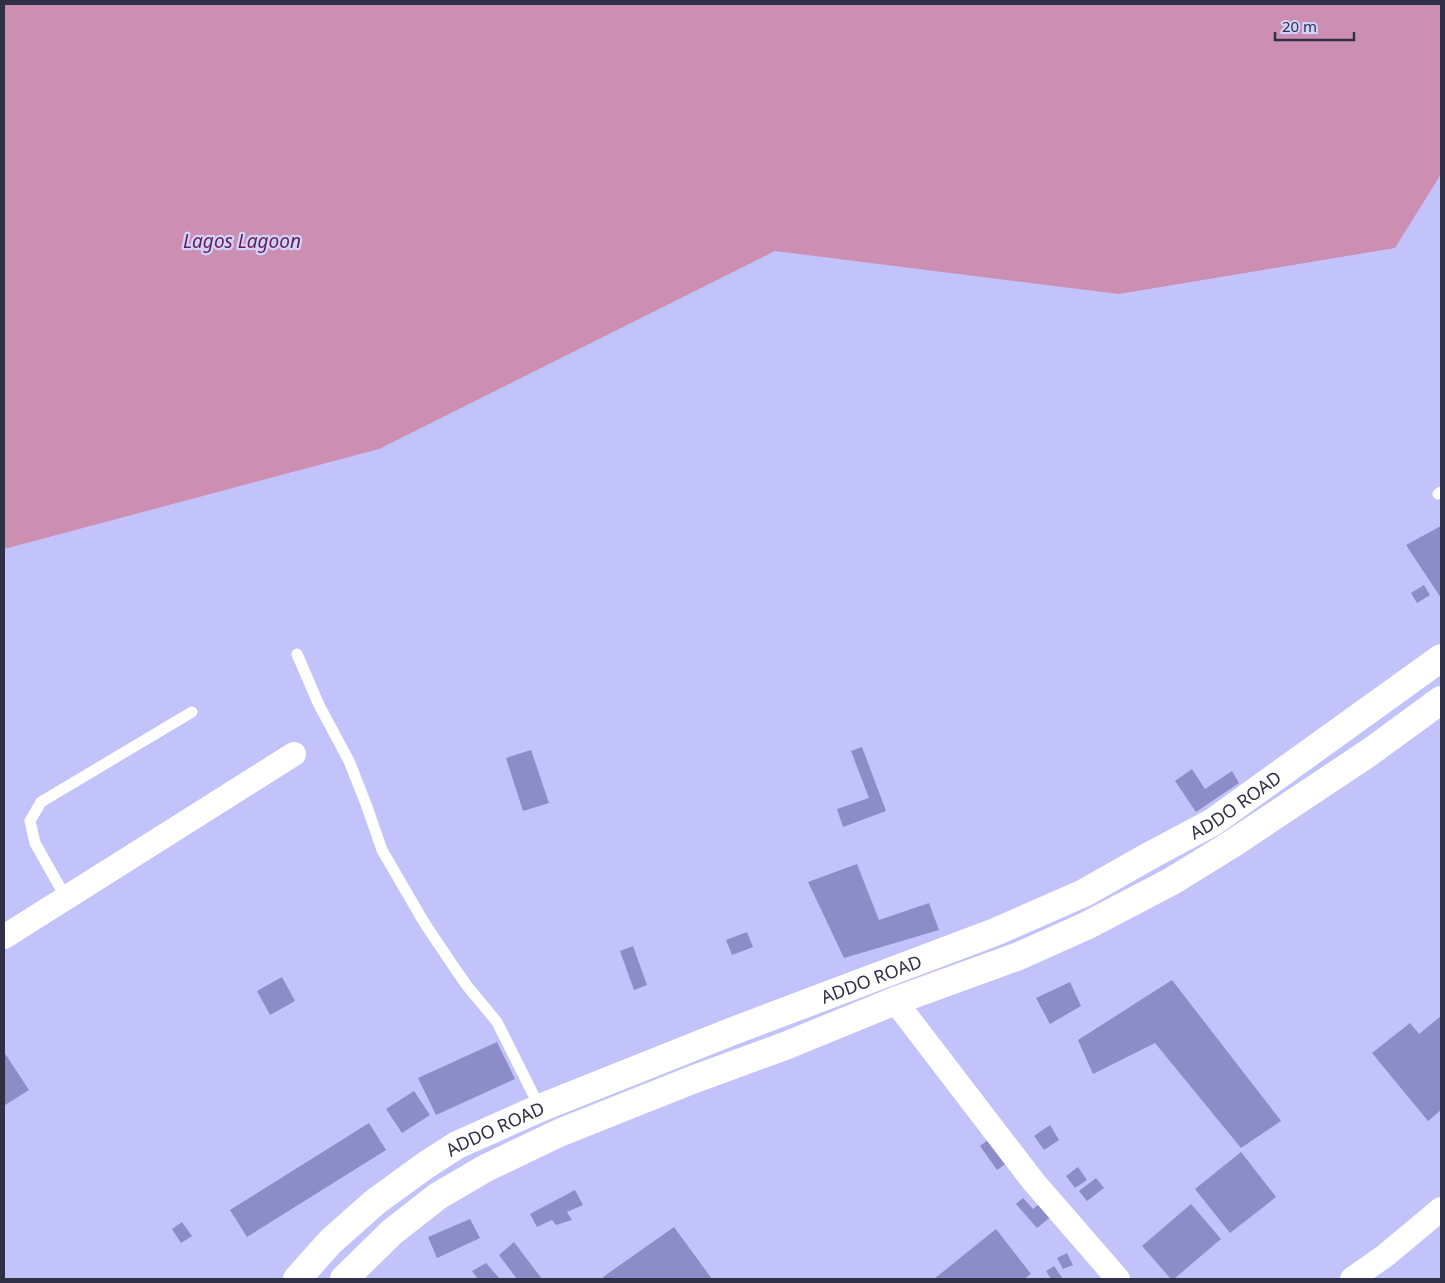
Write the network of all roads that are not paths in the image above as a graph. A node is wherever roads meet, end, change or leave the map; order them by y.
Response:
1 (297, 654) dead end
2 (1441, 658) edge
3 (1441, 700) edge
4 (192, 712) dead end
5 (294, 754) dead end
6 (66, 898) junction
7 (4, 937) edge
8 (895, 1001) junction
9 (540, 1108) junction
10 (1441, 1209) edge
11 (297, 1279) edge
12 (344, 1279) edge
13 (1118, 1279) edge
14 (1352, 1279) edge

1 - 9 lane
2 - 9 main road, ADDO ROAD
3 - 8 main road, ADDO ROAD
4 - 6 lane
5 - 6 street
6 - 7 street
8 - 12 main road, ADDO ROAD
8 - 13 street
9 - 11 main road, ADDO ROAD
10 - 14 street

